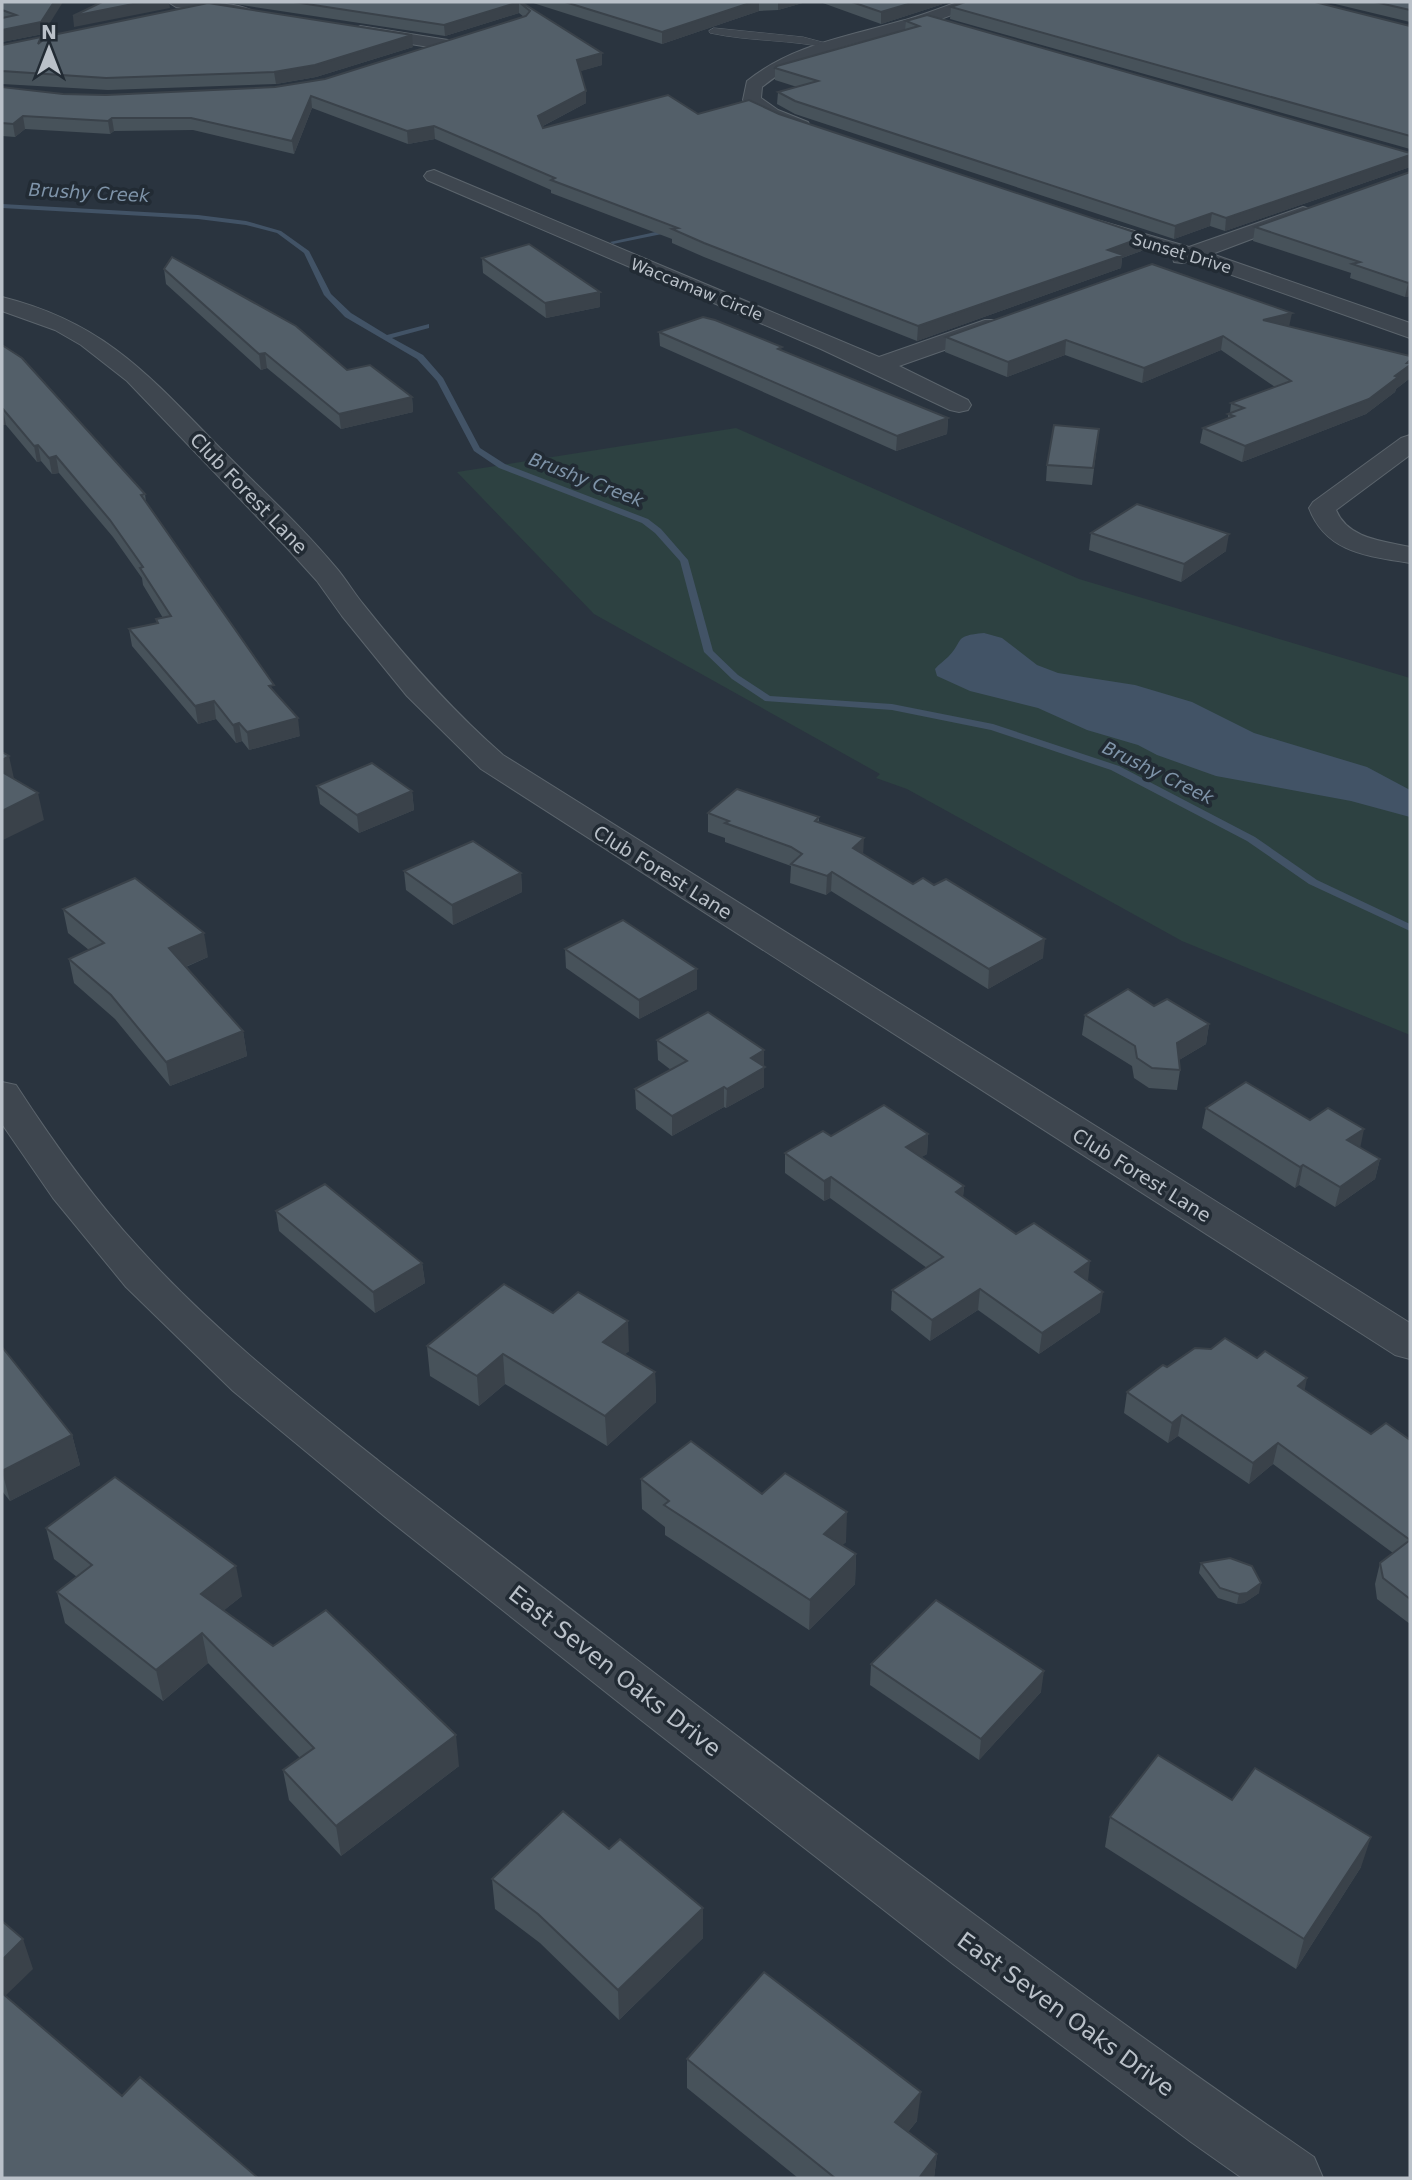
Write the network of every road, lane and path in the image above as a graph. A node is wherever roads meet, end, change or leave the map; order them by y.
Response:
1 (246, 2) edge
2 (967, 2) edge
3 (211, 7) junction
4 (172, 9) edge
5 (264, 16) edge
6 (925, 19) junction
7 (950, 27) edge
8 (343, 29) edge
9 (714, 31) edge
10 (832, 46) junction
11 (415, 55) edge
12 (825, 134) edge
13 (433, 176) dead end
14 (1319, 208) edge
15 (1082, 221) edge
16 (1188, 255) junction
17 (1162, 264) edge
18 (2, 304) edge
19 (1018, 316) edge
20 (1410, 331) edge
21 (880, 365) junction
22 (959, 405) dead end
23 (1410, 443) edge
24 (1410, 555) edge
25 (2, 1096) edge
26 (1410, 1343) edge
27 (1293, 2178) edge

1 - 3 street
2 - 6 street
3 - 4 street
3 - 5 street
6 - 7 street
6 - 10 street
8 - 11 street
9 - 10 lane
10 - 12 street
13 - 21 street, Waccamaw Circle
14 - 16 street
15 - 16 street, Sunset Drive
16 - 17 street
16 - 20 street, Sunset Drive
18 - 26 street, Club Forest Lane
19 - 21 street
21 - 22 street, Waccamaw Circle
23 - 24 street
25 - 27 street, East Seven Oaks Drive

